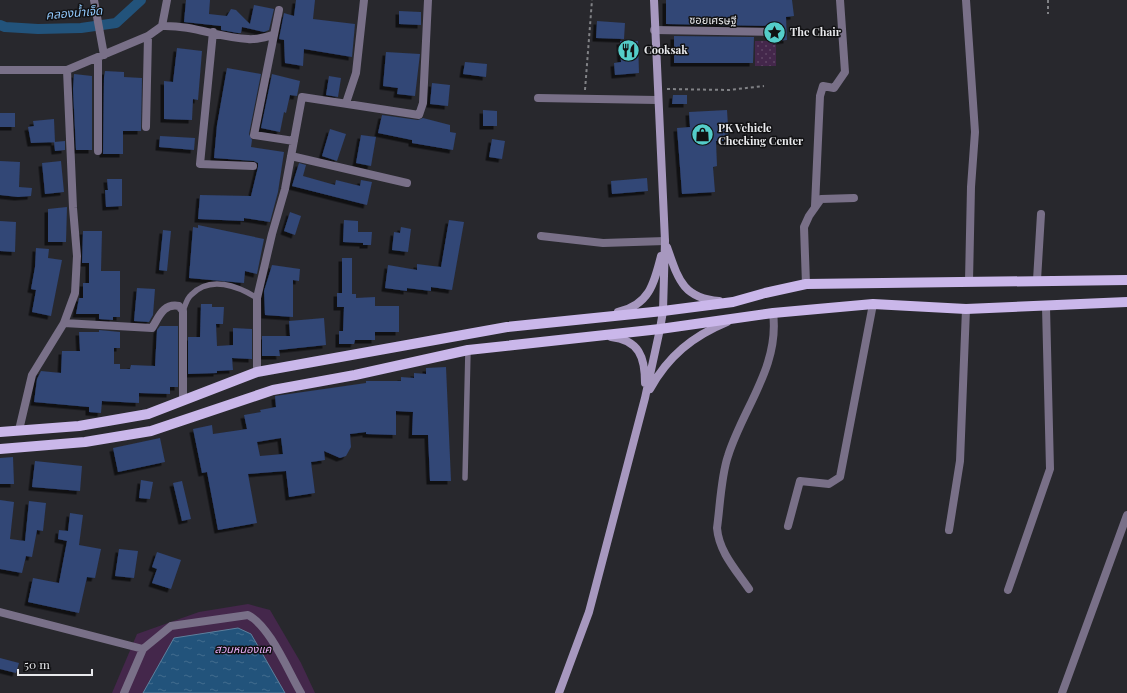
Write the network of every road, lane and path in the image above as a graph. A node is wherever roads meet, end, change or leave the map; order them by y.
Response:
1 (94, 0) edge
2 (167, 0) edge
3 (364, 0) edge
4 (428, 0) edge
5 (592, 0) edge
6 (654, 0) edge
7 (840, 0) edge
8 (966, 0) edge
9 (1048, 0) edge
10 (278, 10) dead end
11 (1048, 14) dead end
12 (162, 26) junction
13 (654, 30) junction
14 (213, 32) junction
15 (772, 32) dead end
16 (273, 35) junction
17 (148, 36) junction
18 (101, 56) junction
19 (0, 70) edge
20 (68, 70) junction
21 (764, 86) dead end
22 (657, 89) junction
23 (538, 98) dead end
24 (584, 98) junction
25 (657, 100) junction
26 (346, 103) junction
27 (146, 128) dead end
28 (294, 141) junction
29 (98, 151) dead end
30 (291, 156) junction
31 (253, 166) dead end
32 (407, 183) dead end
33 (854, 198) dead end
34 (815, 206) junction
35 (1041, 214) dead end
36 (541, 236) dead end
37 (665, 241) junction
38 (1038, 280) junction
39 (1127, 280) edge
40 (969, 281) junction
41 (806, 284) junction
42 (257, 298) junction
43 (734, 302) junction
44 (1127, 302) edge
45 (873, 304) junction
46 (1046, 307) junction
47 (966, 309) junction
48 (183, 311) junction
49 (663, 312) junction
50 (773, 313) junction
51 (736, 318) junction
52 (584, 319) junction
53 (64, 323) junction
54 (660, 329) junction
55 (598, 336) junction
56 (468, 350) junction
57 (257, 372) junction
58 (645, 398) junction
59 (183, 401) junction
60 (19, 430) junction
61 (0, 432) edge
62 (0, 449) edge
63 (465, 478) dead end
64 (1127, 515) edge
65 (788, 526) dead end
66 (949, 530) dead end
67 (749, 589) dead end
68 (1008, 590) dead end
69 (0, 612) edge
70 (143, 649) junction
71 (124, 693) edge
72 (301, 693) edge
73 (559, 693) edge
74 (1062, 693) edge

1 - 18 street
2 - 12 street
3 - 26 street
4 - 26 street
5 - 24 path
6 - 13 street
7 - 34 street
8 - 40 street
9 - 11 path
10 - 16 street
12 - 14 street
12 - 17 street
13 - 15 street, ซอยเศรษฐี
13 - 22 street
14 - 16 street
14 - 31 street
16 - 28 street
17 - 18 street
17 - 27 street
18 - 20 street
18 - 29 street
19 - 20 street
20 - 53 street
21 - 22 path
22 - 25 street
23 - 24 street
24 - 25 street
25 - 37 street
26 - 28 street
28 - 30 street
30 - 32 street
30 - 42 street
33 - 34 street
34 - 41 street
35 - 38 street
36 - 37 street
37 - 43 street
37 - 49 street
37 - 52 street
38 - 39 main road
38 - 40 main road
40 - 41 main road
41 - 43 main road
42 - 48 lane
42 - 57 street
43 - 49 main road
44 - 46 main road
45 - 47 main road
45 - 50 main road
45 - 65 street
46 - 47 main road
46 - 68 street
47 - 66 street
48 - 53 street
48 - 59 street
49 - 52 main road
49 - 54 street
50 - 51 main road
50 - 67 street
51 - 54 main road
51 - 58 street
52 - 57 main road
53 - 60 street
54 - 55 main road
54 - 58 street
55 - 56 main road
55 - 58 street
56 - 62 main road
56 - 63 lane
57 - 59 main road
58 - 73 street
59 - 60 main road
60 - 61 main road
64 - 74 street
69 - 70 street
70 - 71 street
70 - 72 street

